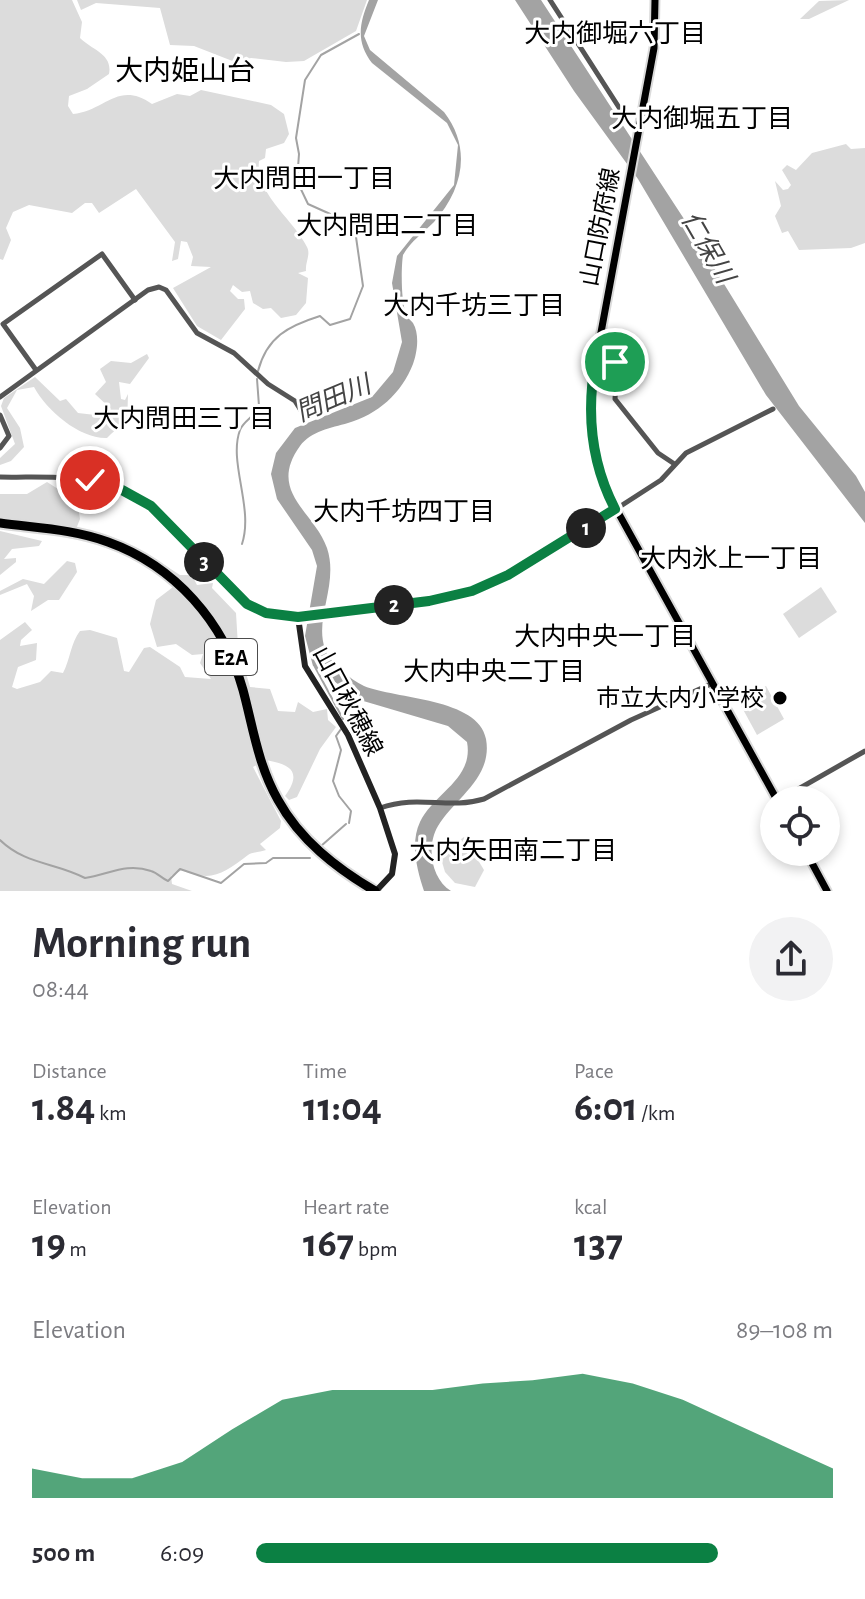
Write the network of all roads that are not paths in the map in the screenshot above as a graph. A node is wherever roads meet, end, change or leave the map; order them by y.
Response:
1 (550, 0) edge
2 (655, 0) edge
3 (638, 136) junction
4 (135, 300) junction
5 (596, 358) junction
6 (36, 370) junction
7 (0, 397) edge
8 (773, 409) dead end
9 (0, 415) edge
10 (305, 417) dead end
11 (0, 448) edge
12 (673, 463) junction
13 (0, 477) edge
14 (615, 509) junction
15 (0, 525) edge
16 (302, 616) junction
17 (713, 683) junction
18 (865, 751) edge
19 (770, 786) edge
20 (803, 786) edge
21 (380, 808) junction
22 (814, 866) edge
23 (365, 891) edge
24 (375, 891) edge
25 (827, 891) edge

1 - 3 street
2 - 3 main road, 山口防府線
3 - 5 main road, 山口防府線
4 - 6 street
4 - 6 street
4 - 10 street
5 - 12 street
5 - 14 main road, 山口防府線
6 - 7 street
8 - 12 street
9 - 11 street
12 - 14 street
13 - 16 street
14 - 16 main road, 山口秋穂線
14 - 17 main road, 山口防府線
15 - 23 highway, E2A
15 - 24 highway, E2A
16 - 21 main road, 山口秋穂線
17 - 19 main road, 山口防府線
17 - 21 street
18 - 20 street
21 - 24 main road, 山口秋穂線
22 - 25 main road

